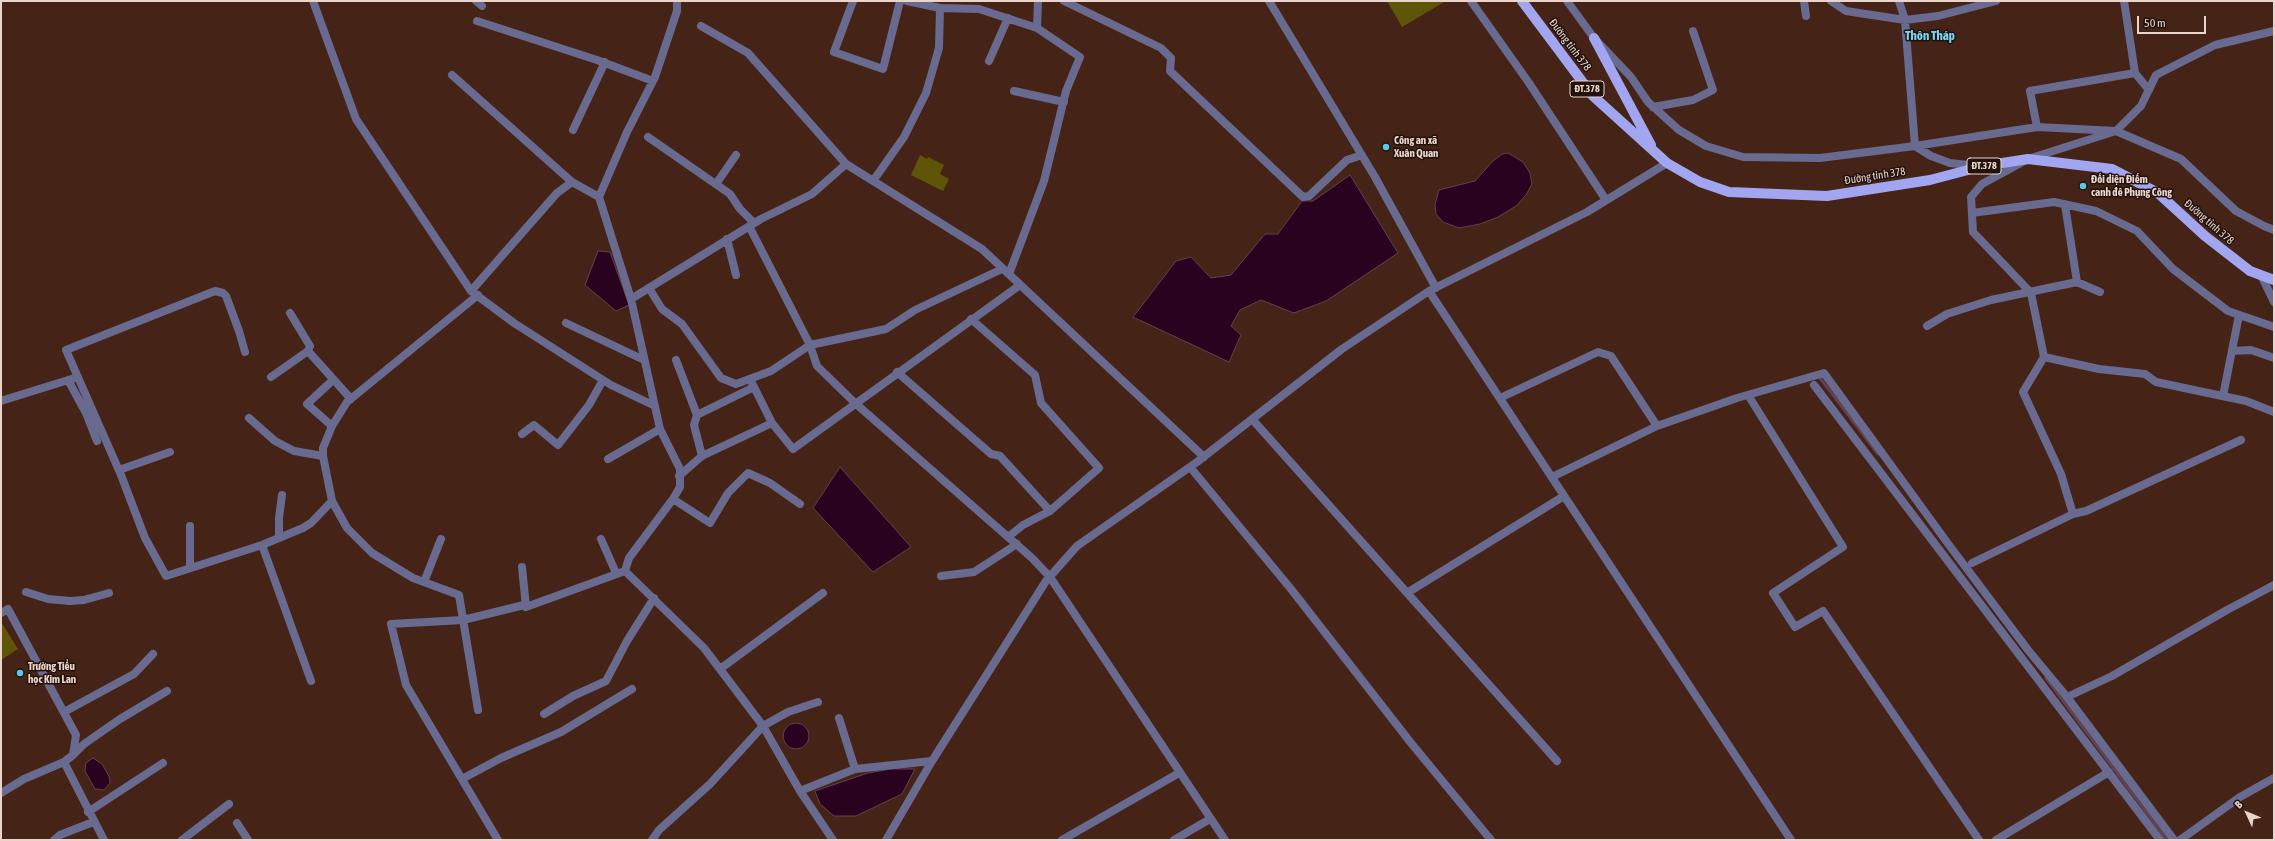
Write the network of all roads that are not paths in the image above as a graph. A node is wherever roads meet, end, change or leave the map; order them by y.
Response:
1 (313, 1) edge
2 (677, 1) edge
3 (853, 1) edge
4 (900, 1) edge
5 (907, 1) edge
6 (1038, 1) edge
7 (1064, 1) edge
8 (1270, 1) edge
9 (1471, 1) edge
10 (1522, 1) edge
11 (1567, 1) edge
12 (1804, 1) edge
13 (1831, 1) edge
14 (1899, 1) edge
15 (1996, 1) edge
16 (2124, 1) edge
17 (940, 8) junction
18 (1806, 16) dead end
19 (1008, 18) junction
20 (1905, 20) junction
21 (477, 22) dead end
22 (701, 26) dead end
23 (1037, 28) junction
24 (1693, 31) dead end
25 (2274, 31) edge
26 (1594, 38) junction
27 (989, 61) dead end
28 (605, 62) junction
29 (2135, 73) junction
30 (452, 75) dead end
31 (653, 81) junction
32 (2149, 90) junction
33 (1014, 91) dead end
34 (1064, 102) junction
35 (1653, 107) junction
36 (2037, 126) junction
37 (573, 130) dead end
38 (2116, 131) junction
39 (648, 137) dead end
40 (1914, 146) junction
41 (1655, 152) junction
42 (736, 155) dead end
43 (1362, 155) junction
44 (2028, 159) junction
45 (1667, 163) junction
46 (846, 164) junction
47 (1983, 166) junction
48 (873, 181) junction
49 (572, 182) junction
50 (716, 184) junction
51 (599, 197) junction
52 (1606, 200) junction
53 (2065, 205) junction
54 (1972, 213) junction
55 (752, 224) junction
56 (2274, 230) edge
57 (727, 240) junction
58 (1002, 269) junction
59 (1009, 274) junction
60 (736, 275) dead end
61 (2261, 275) junction
62 (2274, 280) edge
63 (2077, 282) junction
64 (1020, 285) junction
65 (649, 288) junction
66 (1433, 290) junction
67 (2100, 292) dead end
68 (474, 293) junction
69 (2031, 293) junction
70 (631, 299) junction
71 (2274, 302) edge
72 (290, 313) dead end
73 (2239, 315) junction
74 (971, 319) junction
75 (566, 323) dead end
76 (2273, 325) edge
77 (1927, 326) dead end
78 (810, 345) junction
79 (308, 351) junction
80 (2232, 351) junction
81 (245, 352) dead end
82 (2044, 357) junction
83 (2274, 358) edge
84 (644, 360) junction
85 (676, 360) dead end
86 (897, 372) junction
87 (78, 377) junction
88 (271, 377) dead end
89 (68, 380) junction
90 (333, 380) junction
91 (603, 380) junction
92 (752, 383) junction
93 (1814, 385) dead end
94 (1748, 395) junction
95 (2223, 396) junction
96 (1500, 398) junction
97 (351, 399) junction
98 (1, 401) edge
99 (855, 403) junction
100 (655, 406) junction
101 (2274, 412) edge
102 (697, 414) junction
103 (249, 418) dead end
104 (1252, 419) junction
105 (772, 422) junction
106 (332, 426) junction
107 (1657, 426) junction
108 (660, 429) junction
109 (522, 434) dead end
110 (2242, 440) dead end
111 (97, 441) dead end
112 (170, 452) dead end
113 (323, 456) junction
114 (702, 456) junction
115 (1204, 457) junction
116 (608, 459) dead end
117 (1190, 467) junction
118 (119, 470) junction
119 (680, 476) junction
120 (1552, 477) junction
121 (282, 495) dead end
122 (1564, 496) junction
123 (674, 499) junction
124 (332, 501) junction
125 (800, 504) dead end
126 (1050, 511) junction
127 (2073, 514) junction
128 (190, 526) dead end
129 (1008, 537) junction
130 (279, 538) junction
131 (441, 538) dead end
132 (601, 539) dead end
133 (1017, 544) junction
134 (262, 545) junction
135 (1972, 563) dead end
136 (522, 567) dead end
137 (190, 568) junction
138 (625, 571) junction
139 (616, 573) junction
140 (942, 576) dead end
141 (1050, 577) junction
142 (424, 582) junction
143 (2274, 585) edge
144 (26, 592) dead end
145 (109, 593) dead end
146 (823, 593) dead end
147 (1407, 593) junction
148 (654, 598) junction
149 (526, 607) junction
150 (1, 613) edge
151 (463, 620) junction
152 (153, 654) dead end
153 (720, 669) junction
154 (311, 681) dead end
155 (632, 689) dead end
156 (167, 691) dead end
157 (2067, 697) junction
158 (818, 702) dead end
159 (478, 710) dead end
160 (64, 712) junction
161 (544, 714) dead end
162 (839, 718) dead end
163 (763, 726) junction
164 (73, 755) junction
165 (1557, 761) dead end
166 (64, 762) junction
167 (932, 762) junction
168 (163, 763) dead end
169 (855, 769) junction
170 (1179, 772) junction
171 (2109, 772) junction
172 (2274, 778) edge
173 (462, 779) junction
174 (800, 791) junction
175 (1, 793) edge
176 (230, 804) dead end
177 (88, 812) junction
178 (1210, 819) junction
179 (94, 822) junction
180 (237, 823) dead end
181 (830, 839) edge
182 (54, 840) edge
183 (104, 840) edge
184 (182, 840) edge
185 (248, 840) edge
186 (498, 840) edge
187 (652, 840) edge
188 (886, 840) edge
189 (1062, 840) edge
190 (1174, 840) edge
191 (1225, 840) edge
192 (1491, 840) edge
193 (1791, 840) edge
194 (1980, 840) edge
195 (1996, 840) edge
196 (2160, 840) edge
197 (2174, 840) edge
198 (2180, 840) edge

1 - 68 street
2 - 31 street
3 - 4 street
5 - 17 street
6 - 23 street
7 - 43 street
8 - 43 street
9 - 52 street
10 - 41 main road, Đường tỉnh 378 / ĐT.378
11 - 26 street
12 - 18 street
13 - 20 street
14 - 20 street
15 - 20 street
16 - 29 street
17 - 19 street
17 - 48 street
19 - 23 street
19 - 27 street
20 - 40 street
21 - 28 street
22 - 46 street
23 - 34 street
24 - 35 street
25 - 32 street
26 - 35 street
26 - 41 main road
28 - 31 street
28 - 37 street
29 - 32 street
29 - 36 street
30 - 49 street
31 - 51 street
32 - 38 street
33 - 34 street
34 - 59 street
35 - 40 street
36 - 38 street
36 - 40 street
38 - 44 street
38 - 56 street
39 - 50 street
40 - 47 street
41 - 45 main road, Đường tỉnh 378 / ĐT.378
42 - 50 street
43 - 66 street
44 - 47 main road, Đường tỉnh 378 / ĐT.378
44 - 54 street
44 - 61 main road, Đường tỉnh 378 / ĐT.378
45 - 47 main road, Đường tỉnh 378 / ĐT.378
45 - 52 street
46 - 48 street
46 - 55 street
48 - 58 street
49 - 51 street
49 - 68 street
50 - 55 street
51 - 70 street
52 - 66 street
53 - 54 street
53 - 63 street
53 - 73 street
54 - 69 street
55 - 57 street
55 - 78 street
57 - 60 street
57 - 65 street
58 - 59 street
58 - 78 street
59 - 64 street
61 - 62 main road, Đường tỉnh 378 / ĐT.378
61 - 71 street
63 - 67 street
63 - 69 street
64 - 74 street
64 - 115 street
65 - 70 street
65 - 92 street
66 - 96 street
66 - 104 street
68 - 91 street
68 - 97 street
69 - 77 street
69 - 82 street
70 - 84 street
72 - 79 street
73 - 76 street
73 - 80 street
74 - 86 street
74 - 126 street
75 - 84 street
78 - 92 street
78 - 99 street
79 - 88 street
79 - 90 street
80 - 83 street
80 - 95 street
81 - 87 street
82 - 95 street
82 - 127 street
84 - 100 street
85 - 102 street
86 - 99 street
86 - 126 street
87 - 89 street
87 - 118 street
89 - 98 street
89 - 111 street
90 - 97 street
90 - 106 street
91 - 100 street
91 - 109 street
92 - 102 street
92 - 105 street
93 - 171 street
94 - 107 street
94 - 157 street
94 - 194 street
95 - 101 street
96 - 107 street
96 - 120 street
97 - 106 street
99 - 105 street
99 - 129 street
100 - 108 street
102 - 114 street
103 - 113 street
104 - 115 street
104 - 147 street
105 - 114 street
106 - 113 street
107 - 120 street
108 - 116 street
108 - 119 street
110 - 127 street
112 - 118 street
113 - 124 street
114 - 119 street
115 - 117 street
117 - 141 street
117 - 192 street
118 - 137 street
119 - 123 street
120 - 122 street
121 - 130 street
122 - 147 street
122 - 193 street
123 - 125 street
123 - 138 street
124 - 130 street
124 - 142 street
126 - 129 street
127 - 135 street
128 - 137 street
129 - 133 street
130 - 134 street
131 - 142 street
132 - 139 street
133 - 140 street
133 - 141 street
134 - 137 street
134 - 154 street
136 - 149 street
138 - 139 street
138 - 148 street
139 - 149 street
141 - 167 street
141 - 170 street
142 - 151 street
143 - 157 street
144 - 145 street
146 - 153 street
147 - 165 street
148 - 153 street
148 - 161 street
149 - 151 street
150 - 160 street
151 - 159 street
151 - 173 street
152 - 160 street
153 - 163 street
155 - 173 street
156 - 164 street
157 - 197 street
158 - 163 street
160 - 164 street
162 - 169 street
163 - 174 street
163 - 187 street
164 - 166 street
166 - 175 street
166 - 177 street
167 - 169 street
167 - 188 street
168 - 177 street
169 - 174 street
170 - 178 street
170 - 189 street
171 - 195 street
171 - 196 street
172 - 198 street
173 - 186 street
174 - 181 street
176 - 184 street
177 - 179 street
178 - 190 street
178 - 191 street
179 - 182 street
179 - 183 street
180 - 185 street

